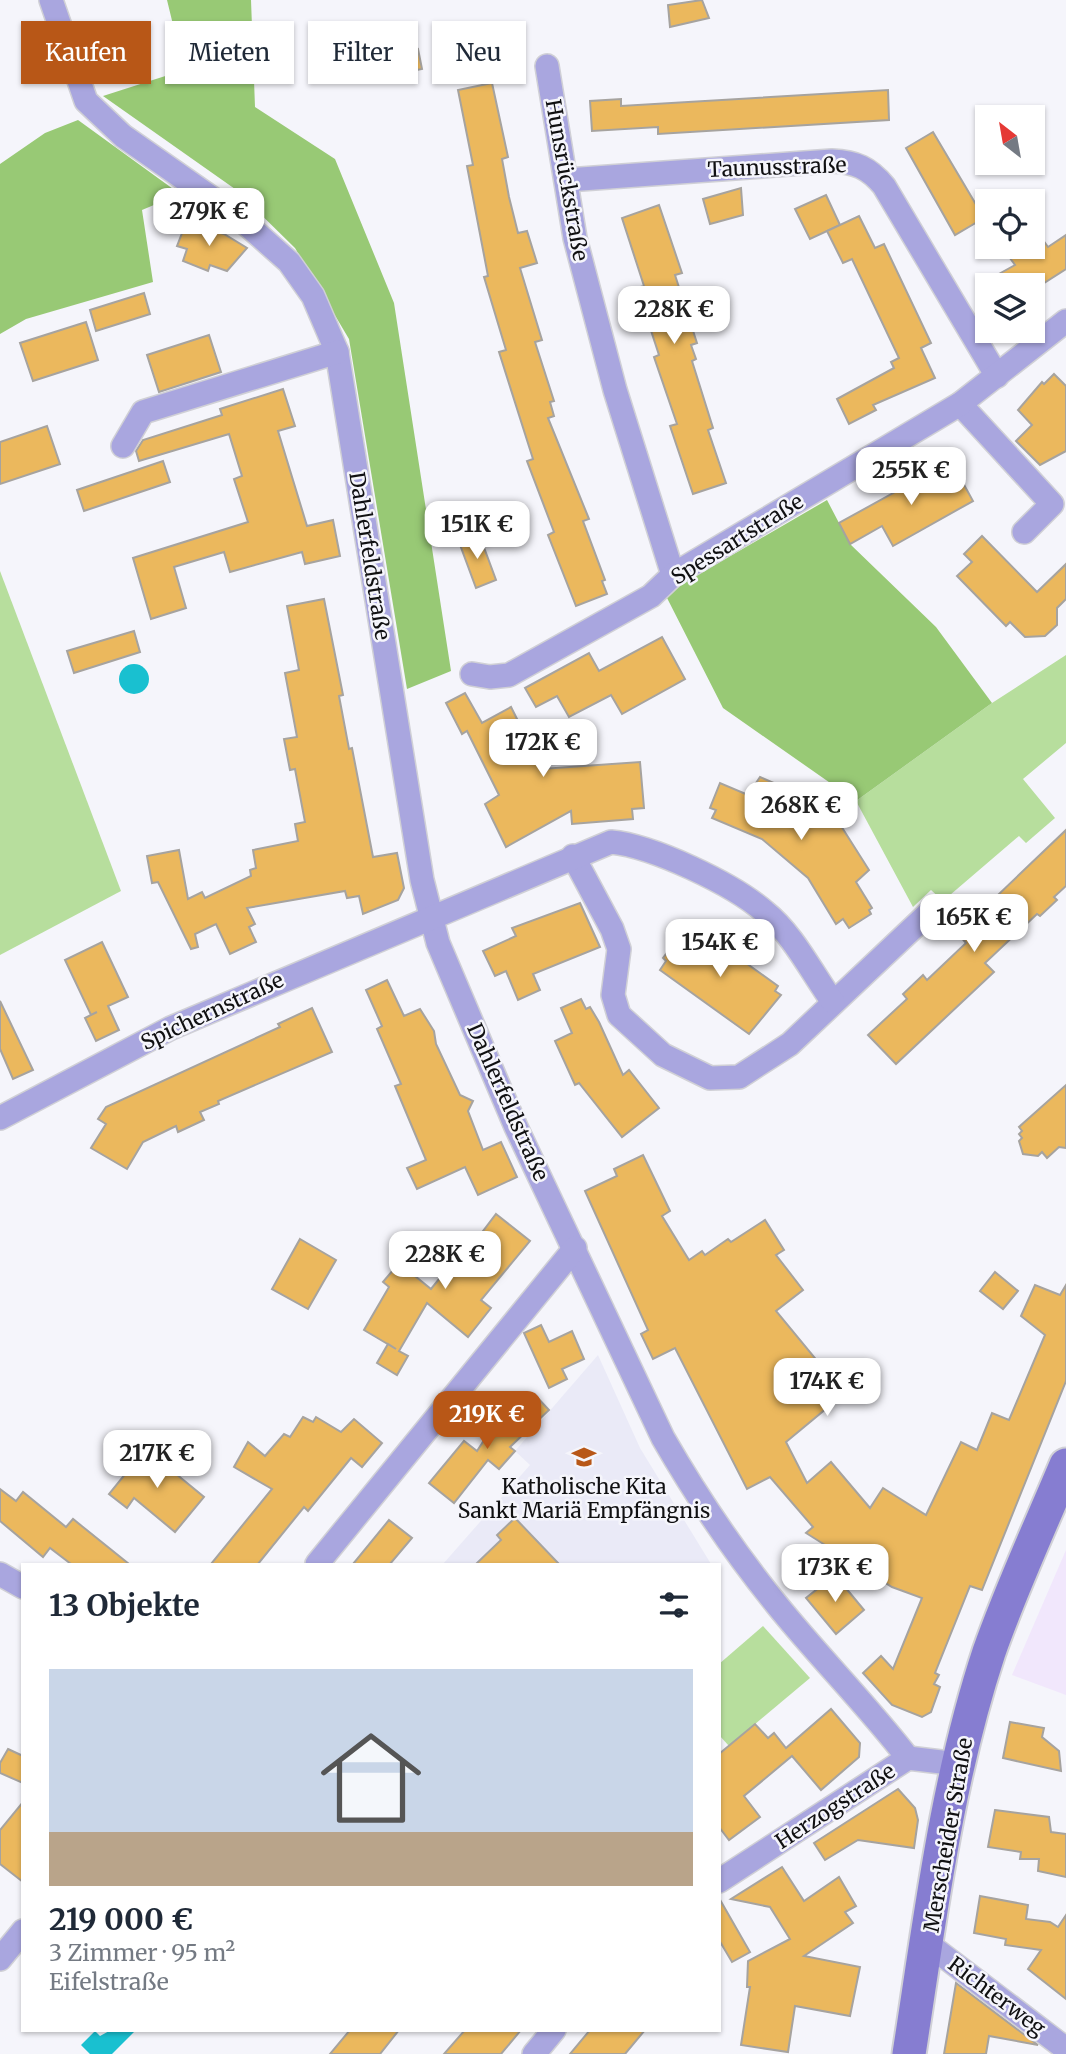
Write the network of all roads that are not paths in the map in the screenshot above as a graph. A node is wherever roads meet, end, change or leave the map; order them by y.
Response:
1 (51, 0) edge
2 (547, 66) dead end
3 (567, 180) junction
4 (1066, 321) edge
5 (337, 352) junction
6 (997, 376) junction
7 (960, 404) junction
8 (123, 446) dead end
9 (1024, 532) dead end
10 (673, 575) junction
11 (472, 674) dead end
12 (573, 856) junction
13 (932, 910) dead end
14 (430, 916) junction
15 (833, 1002) junction
16 (0, 1118) edge
17 (575, 1248) junction
18 (1066, 1465) edge
19 (318, 1563) edge
20 (0, 1574) edge
21 (21, 1586) edge
22 (908, 1758) junction
23 (958, 1764) junction
24 (721, 1880) edge
25 (21, 1933) edge
26 (928, 1944) junction
27 (0, 1959) edge
28 (552, 2032) edge
29 (1066, 2049) edge
30 (534, 2054) edge
31 (909, 2054) edge

1 - 5 street, Dahlerfeldstraße
2 - 3 street, Hunsrückstraße
3 - 6 street, Taunusstraße
3 - 10 street, Hunsrückstraße
4 - 6 street, Spessartstraße
5 - 8 street
5 - 14 street, Dahlerfeldstraße
6 - 7 street, Spessartstraße
7 - 9 street
7 - 10 street, Spessartstraße
10 - 11 street, Spessartstraße
12 - 14 street, Spichernstraße
12 - 15 street, Spichernstraße
12 - 15 street
13 - 15 street
14 - 16 street, Spichernstraße
14 - 17 street, Dahlerfeldstraße
17 - 19 street
17 - 22 street, Dahlerfeldstraße
18 - 23 main road, Merscheider Straße
20 - 21 street
22 - 23 street, Herzogstraße
22 - 24 street, Herzogstraße
23 - 26 main road, Merscheider Straße
25 - 27 street
26 - 29 street, Richterweg
26 - 31 main road, Merscheider Straße
28 - 30 street

